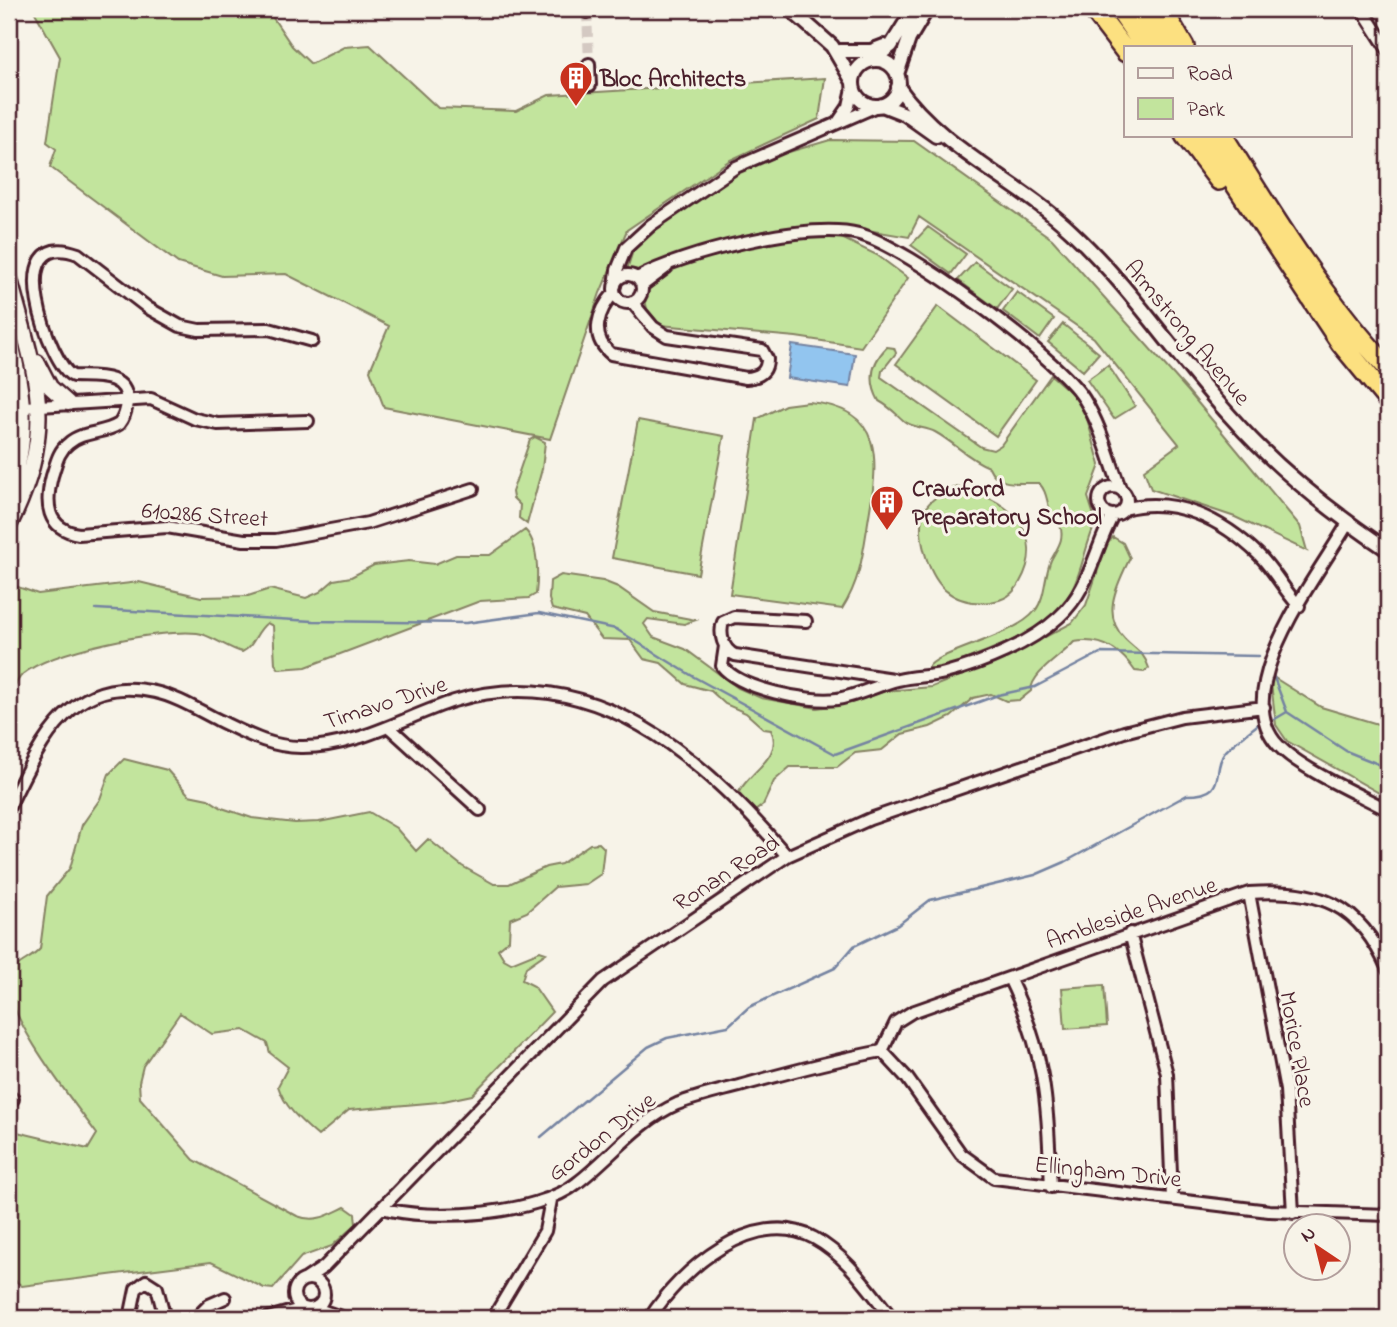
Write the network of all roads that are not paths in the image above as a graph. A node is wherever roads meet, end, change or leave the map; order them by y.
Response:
1 (790, 9) edge
2 (914, 9) edge
3 (927, 9) edge
4 (1093, 9) edge
5 (1119, 9) edge
6 (1141, 9) edge
7 (1162, 9) edge
8 (1362, 9) edge
9 (897, 36) junction
10 (1144, 46) edge
11 (1165, 46) edge
12 (1183, 46) edge
13 (836, 48) junction
14 (1124, 49) edge
15 (1388, 50) edge
16 (871, 60) junction
17 (589, 64) tunnel mouth
18 (898, 81) junction
19 (590, 85) dead end
20 (853, 85) junction
21 (879, 105) junction
22 (838, 122) junction
23 (1186, 136) edge
24 (1204, 136) edge
25 (1223, 136) edge
26 (1238, 136) edge
27 (952, 144) junction
28 (622, 258) junction
29 (9, 276) edge
30 (625, 276) junction
31 (640, 281) junction
32 (614, 289) junction
33 (636, 300) junction
34 (16, 333) edge
35 (312, 341) dead end
36 (1341, 343) junction
37 (1370, 349) junction
38 (1388, 368) edge
39 (127, 400) junction
40 (1388, 400) edge
41 (68, 403) junction
42 (40, 405) junction
43 (24, 407) junction
44 (308, 421) dead end
45 (1112, 463) junction
46 (1105, 488) junction
47 (473, 489) dead end
48 (1123, 491) junction
49 (9, 493) edge
50 (1146, 503) junction
51 (1125, 509) junction
52 (1108, 513) junction
53 (1348, 523) junction
54 (9, 526) edge
55 (1388, 550) edge
56 (1299, 606) junction
57 (806, 621) dead end
58 (725, 646) junction
59 (900, 679) junction
60 (1264, 707) junction
61 (389, 727) junction
62 (9, 807) edge
63 (480, 810) dead end
64 (1388, 810) edge
65 (787, 856) junction
66 (1249, 893) junction
67 (1130, 933) junction
68 (1388, 970) edge
69 (1009, 978) junction
70 (883, 1051) junction
71 (1051, 1187) junction
72 (1172, 1198) junction
73 (551, 1200) junction
74 (382, 1208) junction
75 (1285, 1212) edge
76 (1293, 1212) edge
77 (1352, 1214) edge
78 (1388, 1214) edge
79 (324, 1268) junction
80 (306, 1279) junction
81 (320, 1283) junction
82 (295, 1292) junction
83 (324, 1296) junction
84 (225, 1298) dead end
85 (310, 1308) junction
86 (331, 1312) junction
87 (273, 1316) edge
88 (130, 1318) edge
89 (165, 1318) edge
90 (196, 1318) edge
91 (344, 1318) edge
92 (493, 1318) edge
93 (650, 1318) edge
94 (892, 1318) edge

1 - 13 street
2 - 9 street
3 - 18 street
4 - 14 highway
5 - 10 highway
6 - 11 highway
7 - 12 highway
8 - 15 street
9 - 13 street
9 - 16 street
13 - 16 street
13 - 20 street
16 - 18 street
16 - 20 street
17 - 19 street
18 - 21 street
18 - 27 street, Armstrong Avenue
20 - 21 street
20 - 22 street
21 - 22 street
21 - 27 street, Armstrong Avenue
22 - 28 street
23 - 36 highway
24 - 36 highway
25 - 37 highway
26 - 37 highway
27 - 53 street, Armstrong Avenue
28 - 30 street
28 - 32 street
29 - 34 main road
30 - 31 street
30 - 32 street
31 - 33 street
31 - 45 street
32 - 33 street
32 - 33 street
34 - 41 main road
34 - 42 main road
34 - 43 main road
35 - 39 street
36 - 40 highway
37 - 38 highway
39 - 41 street
39 - 44 street
39 - 47 street, 610286 Street
41 - 42 street
42 - 43 street
42 - 54 main road
43 - 49 main road
45 - 46 street
45 - 48 street
46 - 48 street
46 - 52 street
48 - 50 street
48 - 51 street
50 - 51 street
50 - 56 street
51 - 52 street
52 - 59 street
53 - 55 street, Armstrong Avenue
53 - 56 street
56 - 60 street
57 - 58 street
58 - 59 street
58 - 59 street
60 - 64 street
60 - 65 street, Ronan Road
61 - 62 street, Timavo Drive
61 - 63 street
61 - 65 street, Timavo Drive
65 - 74 street, Ronan Road
66 - 67 street, Ambleside Avenue
66 - 68 street, Ambleside Avenue
66 - 76 street, Morice Place
67 - 69 street, Ambleside Avenue
67 - 72 street
69 - 70 street, Ambleside Avenue
69 - 71 street
70 - 71 street, Ellingham Drive
70 - 73 street, Gordon Drive
71 - 72 street, Ellingham Drive
72 - 75 street, Ellingham Drive
73 - 74 street, Gordon Drive
73 - 92 street
74 - 79 street, Ronan Road
77 - 78 street, Ellingham Drive
79 - 80 street, Ronan Road
79 - 81 street, Ronan Road
80 - 81 street
80 - 82 street
81 - 83 street
82 - 85 street
82 - 87 street
83 - 85 street
83 - 86 street
84 - 90 street
85 - 86 street
85 - 87 street
86 - 91 street
88 - 89 street
93 - 94 street

